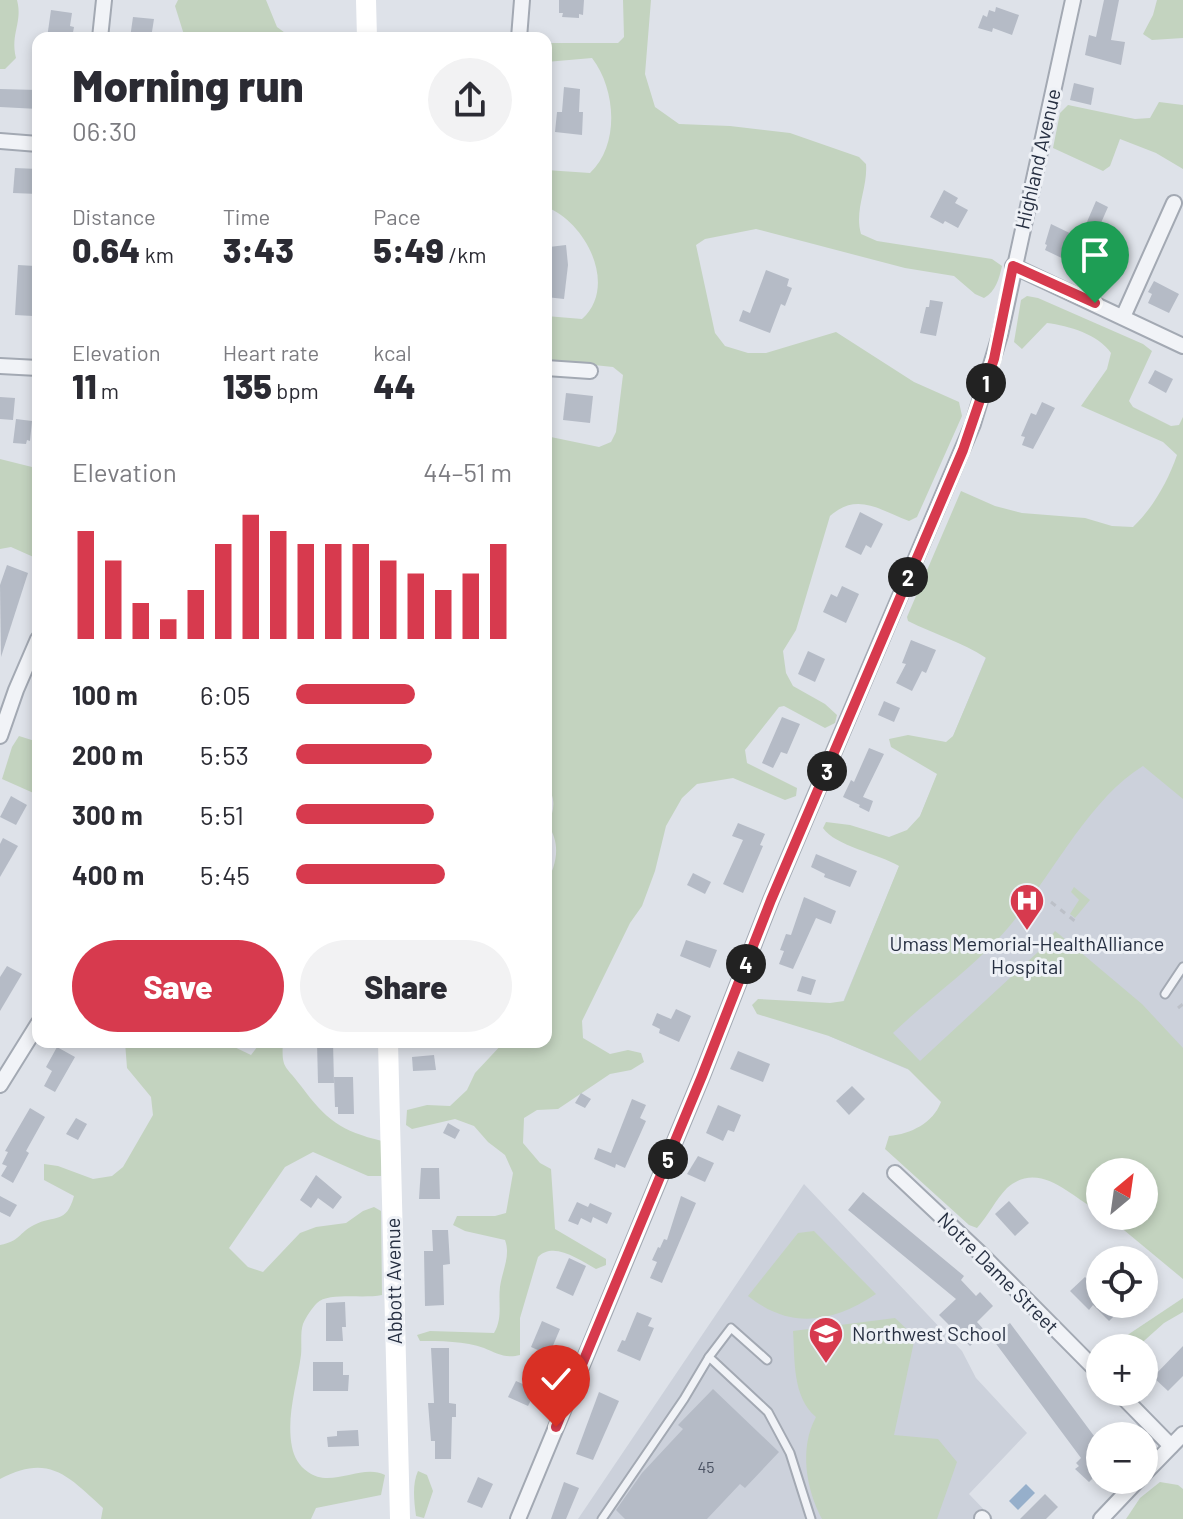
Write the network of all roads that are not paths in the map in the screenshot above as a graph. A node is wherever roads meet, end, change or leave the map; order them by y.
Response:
1 (104, 0) edge
2 (366, 0) edge
3 (522, 0) edge
4 (1073, 0) edge
5 (101, 32) edge
6 (367, 32) edge
7 (519, 32) edge
8 (0, 141) edge
9 (32, 144) edge
10 (1174, 203) dead end
11 (1013, 266) junction
12 (1123, 317) junction
13 (1183, 346) edge
14 (0, 366) edge
15 (32, 368) edge
16 (552, 368) edge
17 (590, 371) dead end
18 (32, 653) edge
19 (0, 736) edge
20 (1183, 967) edge
21 (1165, 994) dead end
22 (32, 1034) edge
23 (388, 1048) edge
24 (0, 1085) edge
25 (895, 1173) dead end
26 (709, 1357) junction
27 (767, 1360) dead end
28 (1086, 1360) edge
29 (1132, 1406) edge
30 (1183, 1434) edge
31 (1171, 1446) junction
32 (1158, 1459) edge
33 (1125, 1494) edge
34 (400, 1519) edge
35 (518, 1519) edge
36 (602, 1519) edge
37 (811, 1519) edge
38 (1101, 1519) edge

1 - 5 street
2 - 6 street
3 - 7 street
4 - 11 street, Highland Avenue
8 - 9 street
10 - 12 street
11 - 12 street
11 - 35 street, Highland Avenue
12 - 13 street
14 - 15 street
16 - 17 street
18 - 19 street
20 - 21 lane
22 - 24 street
23 - 34 street, Abbott Avenue
25 - 28 street, Notre Dame Street
26 - 27 lane
26 - 36 lane
26 - 37 lane
29 - 31 street
30 - 31 street
31 - 32 street
33 - 38 street

